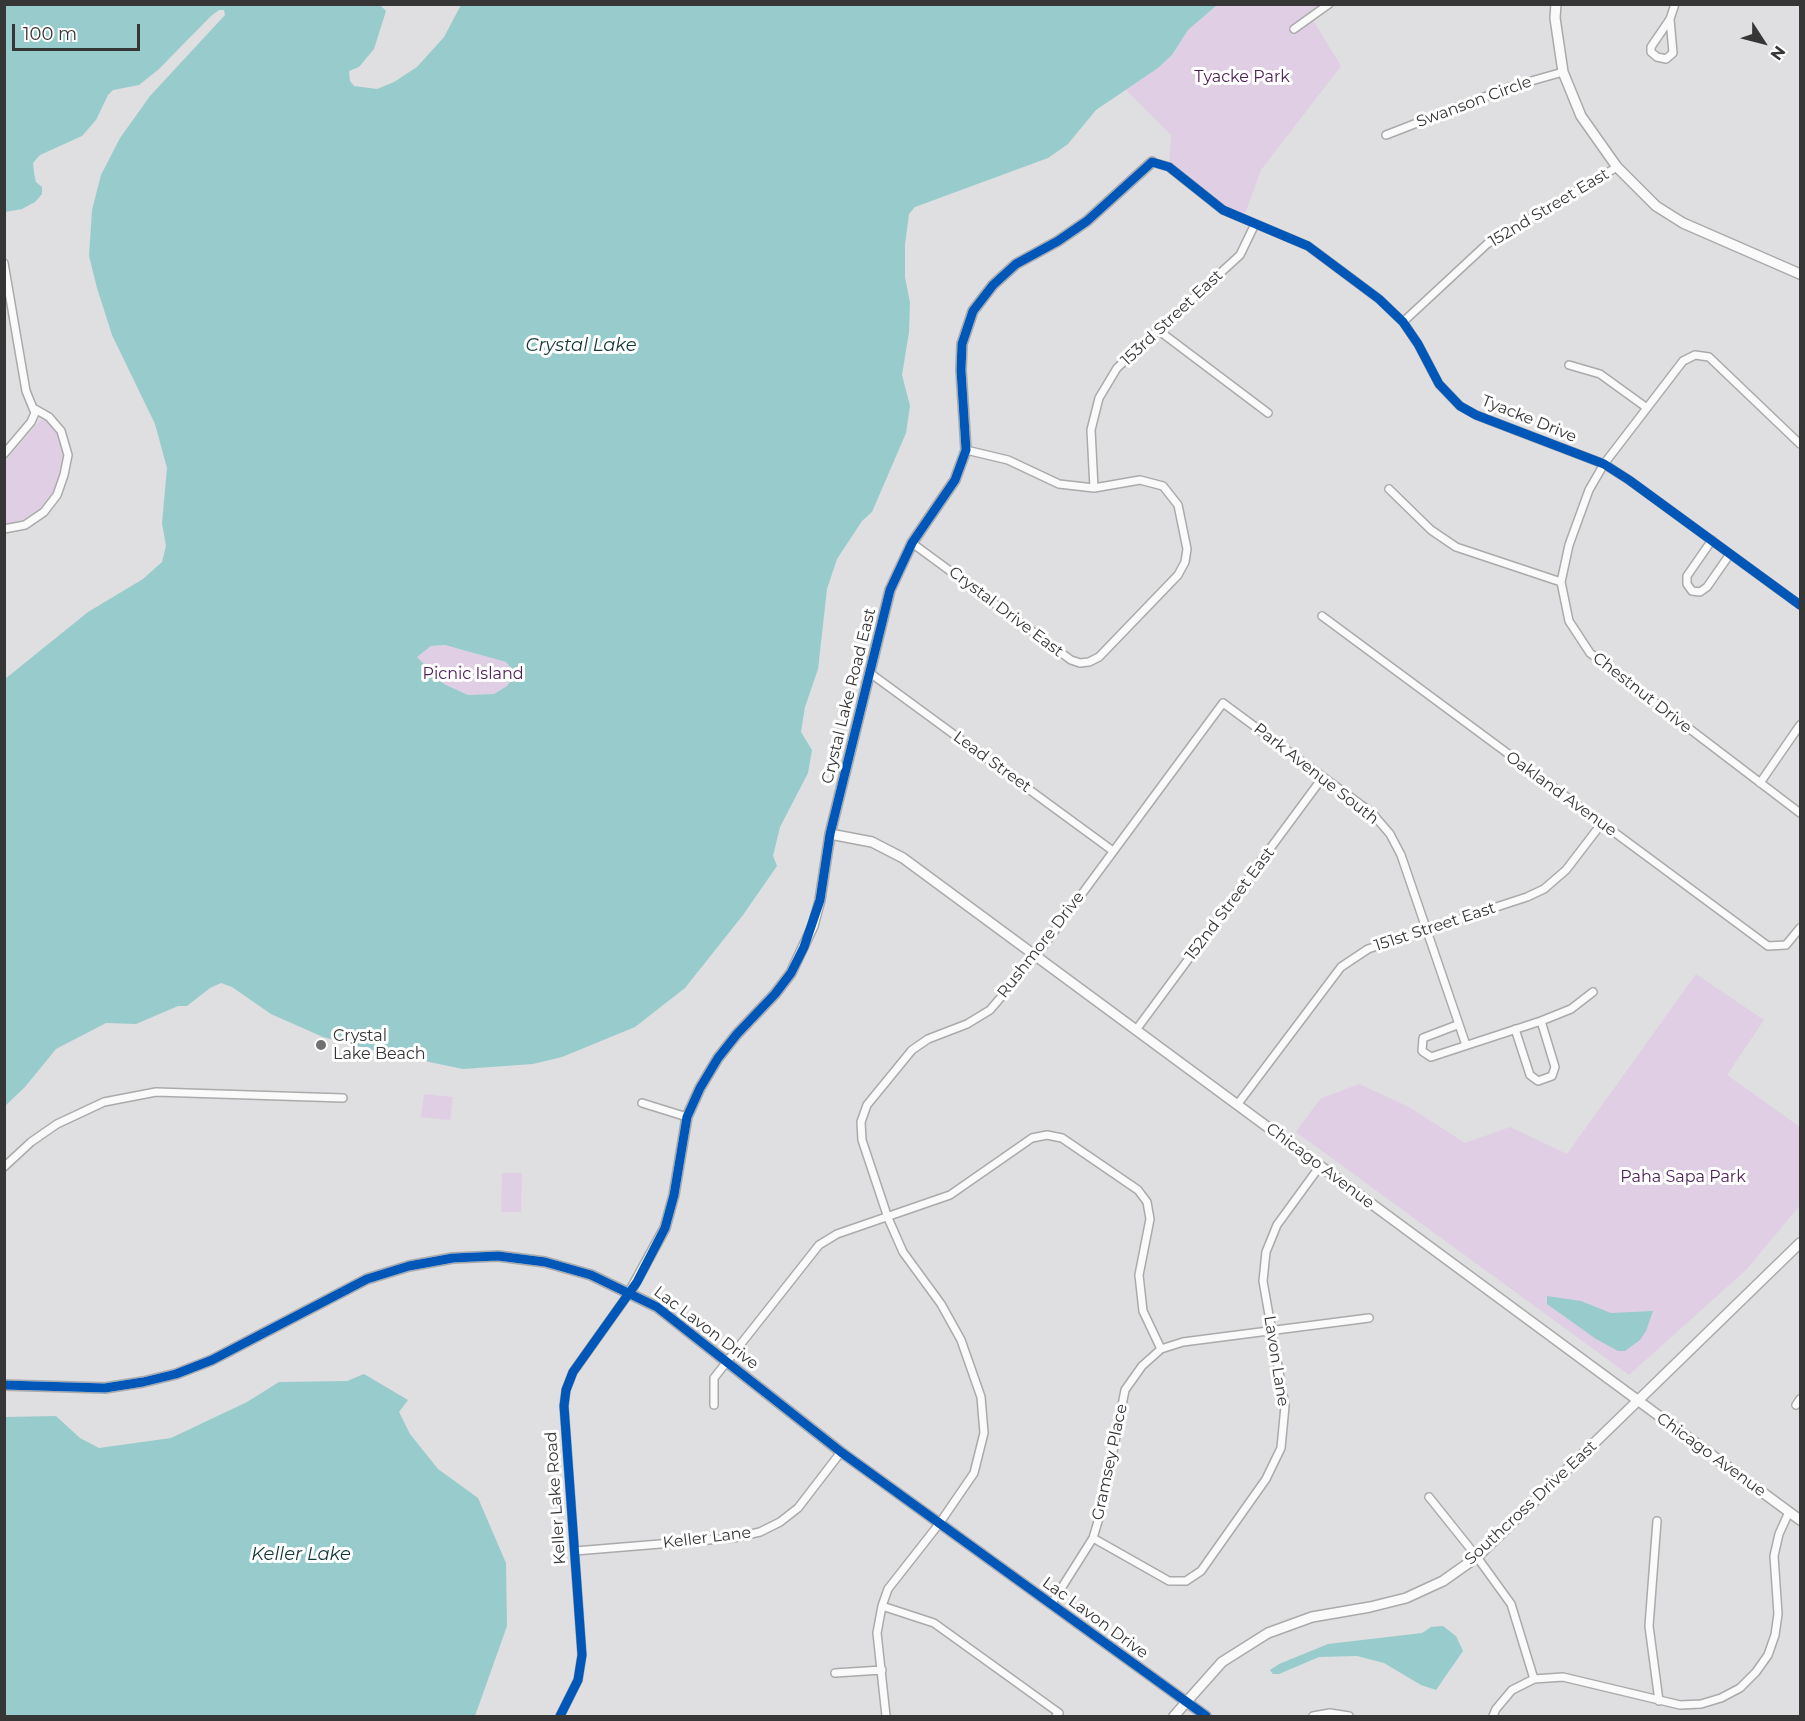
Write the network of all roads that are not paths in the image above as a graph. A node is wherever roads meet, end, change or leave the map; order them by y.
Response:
1 (1329, 4) edge
2 (1556, 4) edge
3 (1675, 4) edge
4 (1670, 19) junction
5 (1294, 29) dead end
6 (1563, 72) junction
7 (1386, 135) dead end
8 (1152, 162) joint
9 (1617, 167) junction
10 (1255, 224) junction
11 (4, 263) edge
12 (1800, 274) edge
13 (1403, 322) junction
14 (1158, 330) junction
15 (1569, 365) dead end
16 (1647, 408) junction
17 (34, 409) junction
18 (1268, 413) dead end
19 (1800, 444) edge
20 (966, 450) junction
21 (4, 454) edge
22 (1604, 464) junction
23 (1094, 488) junction
24 (1389, 489) dead end
25 (4, 529) edge
26 (1712, 540) junction
27 (912, 543) junction
28 (1730, 554) junction
29 (1561, 582) junction
30 (1800, 605) edge
31 (1322, 616) dead end
32 (870, 673) junction
33 (1223, 703) joint
34 (1800, 725) edge
35 (1323, 777) junction
36 (1760, 783) junction
37 (1800, 813) edge
38 (1602, 824) junction
39 (830, 834) junction
40 (1113, 851) junction
41 (1800, 928) edge
42 (1426, 930) junction
43 (1036, 956) junction
44 (1593, 992) dead end
45 (1541, 1021) junction
46 (1457, 1025) junction
47 (1515, 1029) junction
48 (1136, 1030) junction
49 (1466, 1045) junction
50 (343, 1098) dead end
51 (642, 1103) dead end
52 (1237, 1105) junction
53 (687, 1117) junction
54 (1320, 1166) junction
55 (4, 1167) edge
56 (888, 1218) junction
57 (1800, 1243) edge
58 (630, 1292) junction
59 (1369, 1318) dead end
60 (1272, 1330) junction
61 (1161, 1349) junction
62 (727, 1360) junction
63 (4, 1385) edge
64 (1638, 1402) junction
65 (714, 1405) dead end
66 (841, 1452) junction
67 (1429, 1497) dead end
68 (1789, 1512) junction
69 (1800, 1520) edge
70 (1657, 1521) dead end
71 (939, 1524) junction
72 (1093, 1538) junction
73 (575, 1551) junction
74 (1477, 1557) junction
75 (882, 1606) junction
76 (1053, 1606) junction
77 (882, 1670) junction
78 (835, 1673) dead end
79 (1534, 1679) junction
80 (1185, 1701) junction
81 (1659, 1701) junction
82 (560, 1716) edge
83 (886, 1716) edge
84 (1056, 1716) edge
85 (1174, 1716) edge
86 (1206, 1716) edge
87 (1313, 1716) edge
88 (1349, 1716) edge
89 (1493, 1716) edge

1 - 5 street
2 - 6 street
3 - 4 street
4 - 4 street
6 - 7 street, Swanson Circle
6 - 9 street
8 - 10 street, Tyacke Drive
8 - 20 street, Crystal Lake Road East
9 - 12 street
9 - 13 street, 152nd Street East
10 - 13 street, Tyacke Drive
10 - 14 street, 153rd Street East
11 - 17 street
13 - 22 street, Tyacke Drive
14 - 18 street
14 - 23 street, 153rd Street East
15 - 16 street
16 - 19 street, Chestnut Drive
16 - 22 street, Chestnut Drive
17 - 21 street
17 - 25 street
20 - 23 street
20 - 27 street, Crystal Lake Road East
22 - 26 street, Tyacke Drive
22 - 29 street, Chestnut Drive
23 - 27 street, Crystal Drive East
24 - 29 street
26 - 28 street, Tyacke Drive
26 - 28 street
27 - 32 street, Crystal Lake Road East
28 - 30 street, Tyacke Drive
29 - 36 street, Chestnut Drive
31 - 38 street, Oakland Avenue
32 - 39 street, Crystal Lake Road East
32 - 40 street, Lead Street
33 - 35 street, Park Avenue South
33 - 40 street, Rushmore Drive
34 - 36 street
35 - 42 street, Park Avenue South
35 - 48 street, 152nd Street East
36 - 37 street, Chestnut Drive
38 - 41 street, Oakland Avenue
38 - 42 street, 151st Street East
39 - 43 street, Chicago Avenue
39 - 53 street, Crystal Lake Road East
40 - 43 street, Rushmore Drive
42 - 46 street, Park Avenue South
42 - 52 street, 151st Street East
43 - 48 street, Chicago Avenue
43 - 56 street, Rushmore Drive
44 - 45 street
45 - 47 street
45 - 47 street
46 - 49 street, Park Avenue South
46 - 49 street
47 - 49 street
48 - 52 street, Chicago Avenue
50 - 55 street
51 - 53 street
52 - 54 street, Chicago Avenue
53 - 58 street, Crystal Lake Road East
54 - 60 street, Lavon Lane
54 - 64 street, Chicago Avenue
56 - 61 street
56 - 62 street
56 - 71 street, Rushmore Drive
57 - 64 street, Southcross Drive East
58 - 62 street, Lac Lavon Drive
58 - 63 street, Lac Lavon Drive
58 - 73 street, Keller Lake Road
59 - 60 street, Gramsey Place
60 - 61 street, Gramsey Place
60 - 72 street, Lavon Lane
61 - 72 street, Gramsey Place
62 - 65 street
62 - 66 street, Lac Lavon Drive
64 - 68 street, Chicago Avenue
64 - 74 street, Southcross Drive East
66 - 71 street, Lac Lavon Drive
66 - 73 street, Keller Lane
67 - 74 street
68 - 69 street, Chicago Avenue
68 - 81 street
70 - 81 street
71 - 75 street, Rushmore Drive
71 - 76 street, Lac Lavon Drive
72 - 76 street, Gramsey Place
73 - 82 street, Keller Lake Road
74 - 79 street
74 - 80 street, Southcross Drive East
75 - 77 street, Rushmore Drive
75 - 84 street
76 - 80 street, Lac Lavon Drive
77 - 78 street
77 - 83 street, Rushmore Drive
79 - 81 street
79 - 89 street
80 - 85 street, Southcross Drive East
80 - 86 street, Lac Lavon Drive
87 - 88 street

